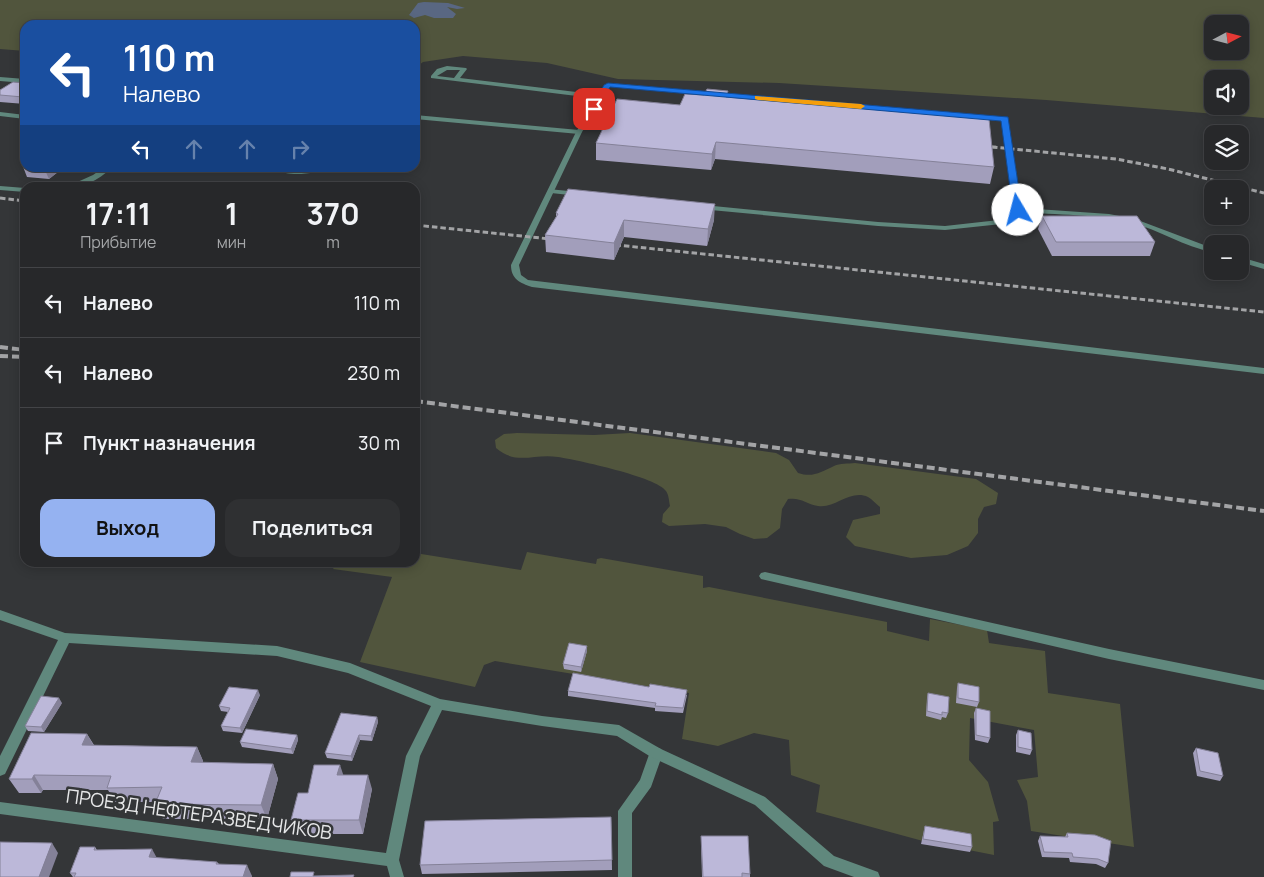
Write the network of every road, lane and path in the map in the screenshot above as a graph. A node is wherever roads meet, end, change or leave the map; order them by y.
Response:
1 (0, 79) edge
2 (455, 80) dead end
3 (20, 81) edge
4 (600, 97) junction
5 (0, 114) edge
6 (20, 116) edge
7 (420, 117) edge
8 (579, 132) junction
9 (102, 172) edge
10 (83, 182) edge
11 (0, 188) edge
12 (20, 190) edge
13 (551, 191) junction
14 (590, 195) edge
15 (700, 206) edge
16 (1018, 210) junction
17 (1204, 248) edge
18 (1249, 262) edge
19 (1264, 267) edge
20 (1264, 371) edge
21 (765, 576) dead end
22 (0, 615) edge
23 (65, 638) junction
24 (1264, 685) edge
25 (439, 704) junction
26 (656, 753) junction
27 (0, 770) edge
28 (0, 808) edge
29 (392, 860) junction
30 (397, 877) edge
31 (625, 877) edge
32 (873, 877) edge

1 - 3 street
2 - 4 street
4 - 8 street
4 - 16 street
5 - 6 street
7 - 8 street
8 - 13 street
9 - 10 street
11 - 12 street
13 - 14 street
13 - 20 street
15 - 16 street
16 - 17 street
18 - 19 street
21 - 24 street
22 - 23 street
23 - 25 street
23 - 27 street
25 - 26 street
25 - 29 street
26 - 31 street
26 - 32 street
28 - 29 street, ПРОЕЗД НЕФТЕРАЗВЕДЧИКОВ
29 - 30 street

